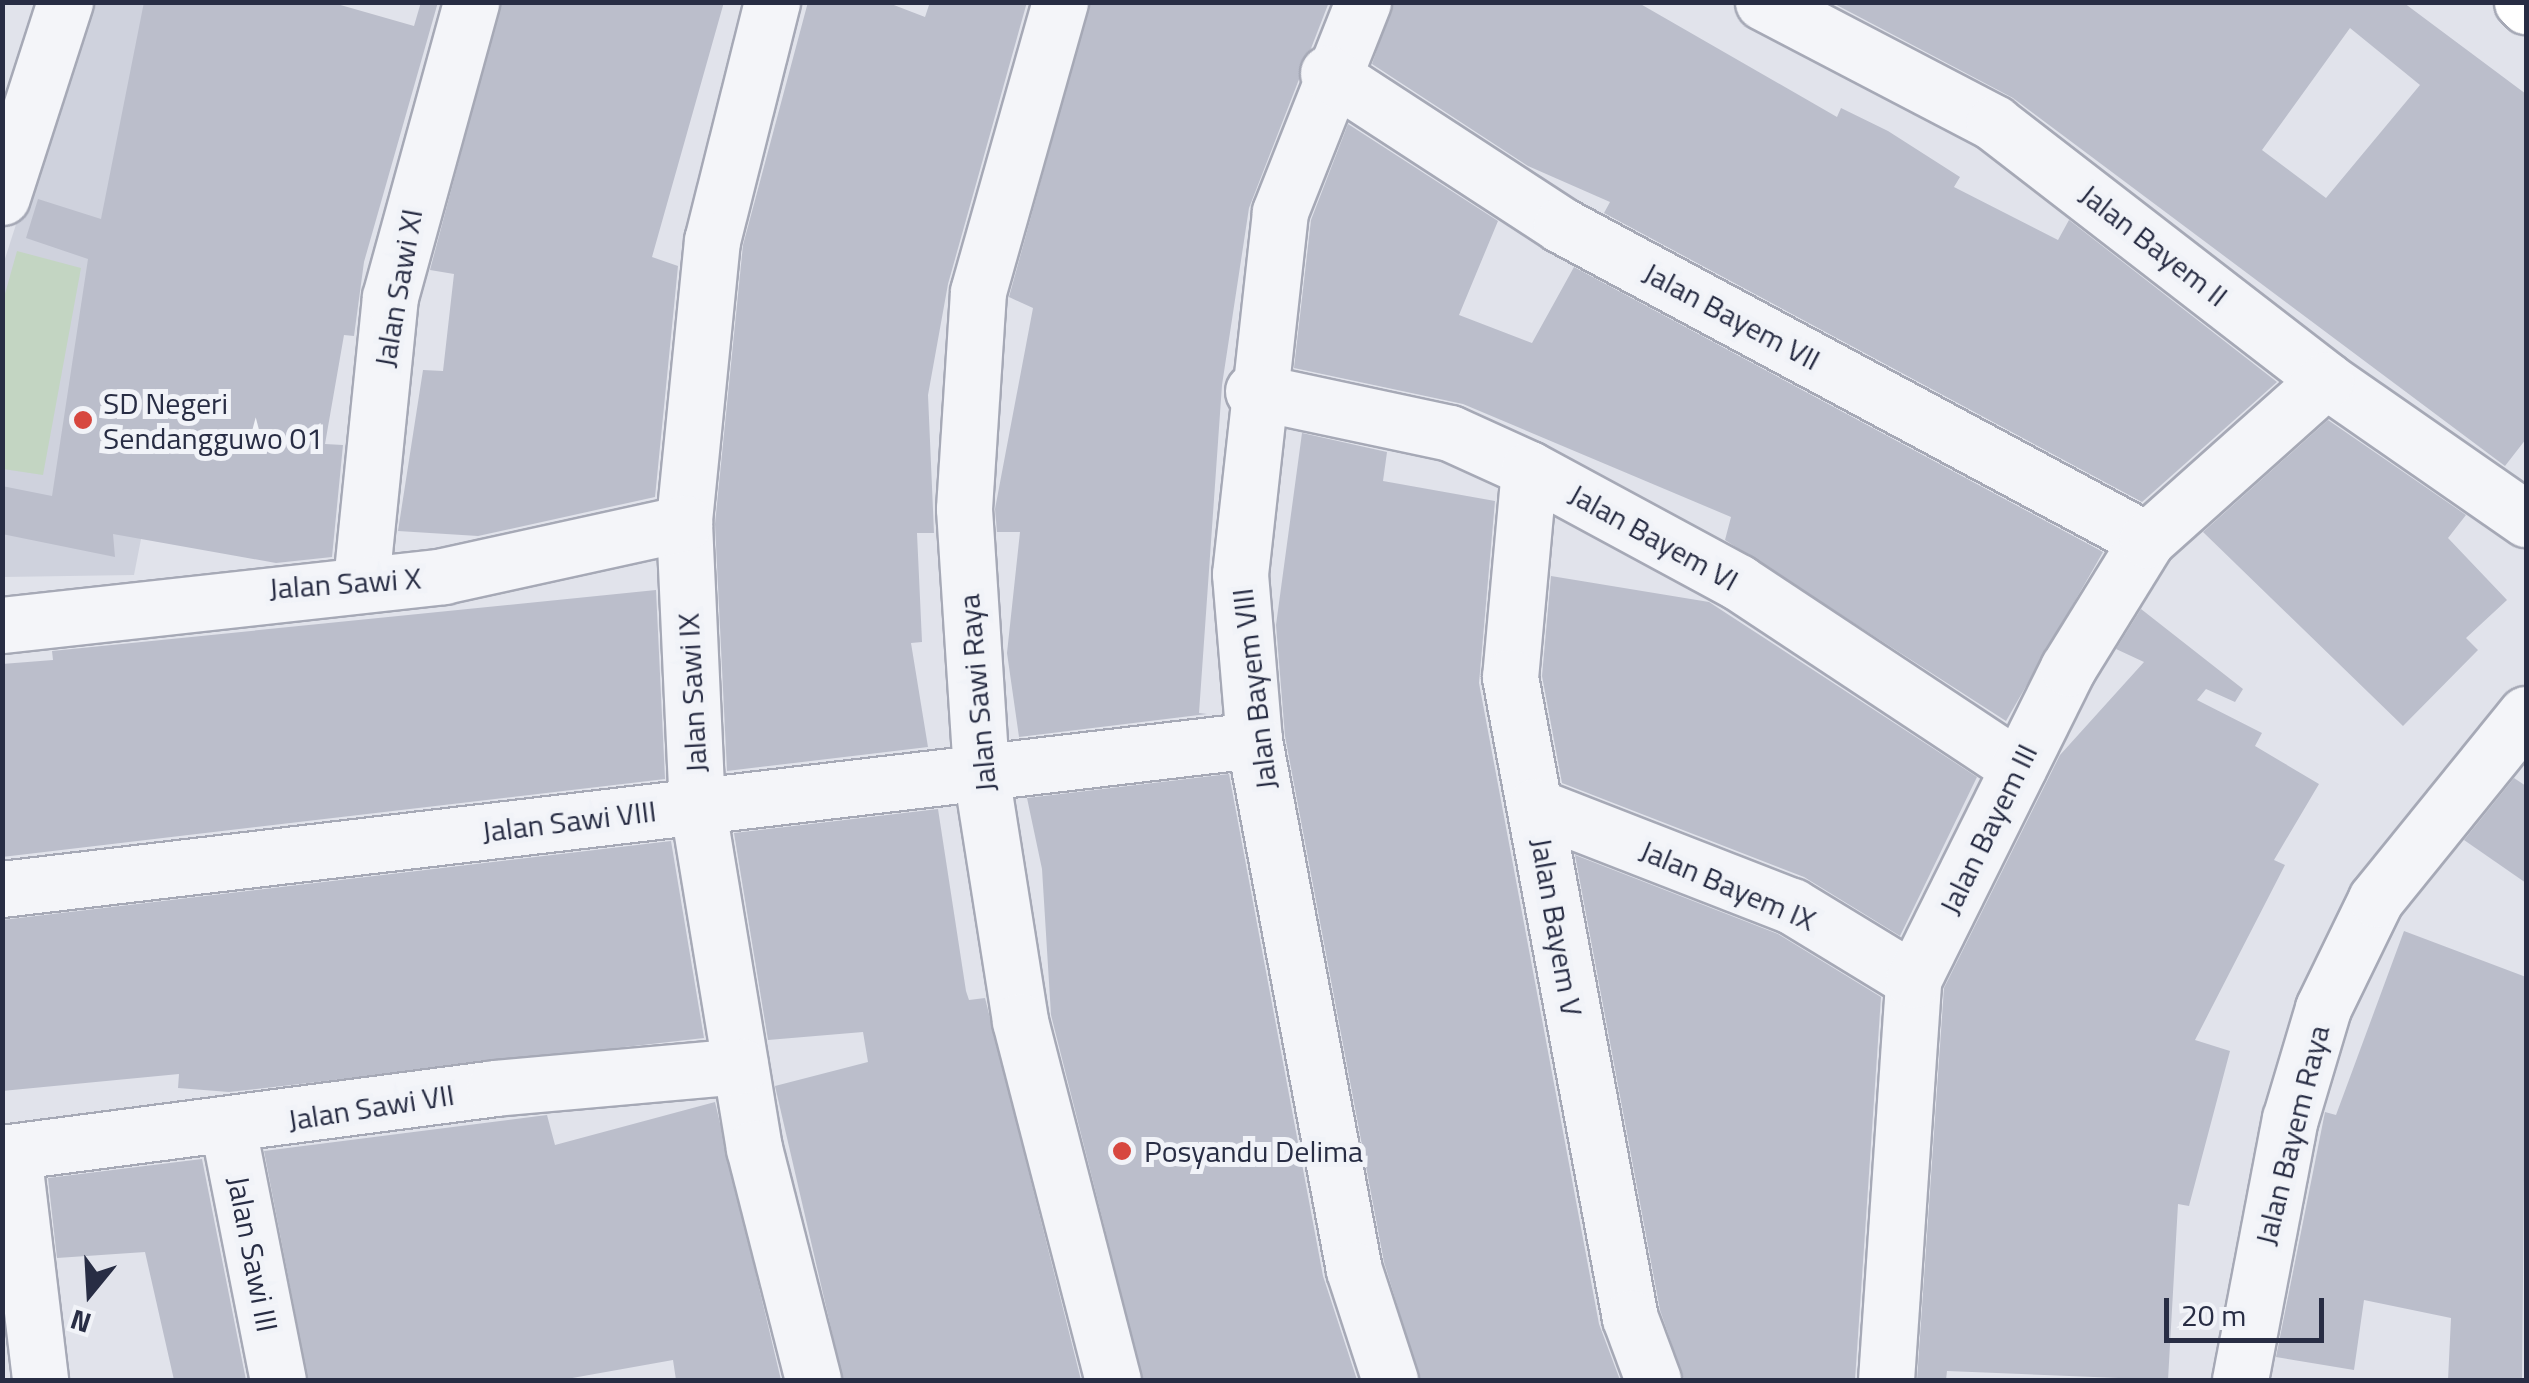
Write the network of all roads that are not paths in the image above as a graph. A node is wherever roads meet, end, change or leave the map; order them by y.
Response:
1 (65, 2) edge
2 (471, 2) edge
3 (772, 2) edge
4 (1060, 2) edge
5 (1363, 2) edge
6 (1762, 2) edge
7 (1328, 73) junction
8 (2, 197) edge
9 (2326, 380) junction
10 (1254, 392) junction
11 (1528, 469) junction
12 (2526, 519) edge
13 (684, 523) junction
14 (2147, 540) junction
15 (361, 582) junction
16 (2, 625) edge
17 (2526, 714) edge
18 (1254, 740) junction
19 (2018, 767) junction
20 (981, 774) junction
21 (698, 804) junction
22 (1535, 806) junction
23 (2, 888) edge
24 (1913, 980) junction
25 (740, 1066) junction
26 (228, 1128) junction
27 (8, 1152) edge
28 (40, 1380) edge
29 (278, 1380) edge
30 (813, 1380) edge
31 (1114, 1380) edge
32 (1390, 1380) edge
33 (1653, 1380) edge
34 (1886, 1380) edge
35 (2240, 1380) edge

1 - 8 street
2 - 15 street, Jalan Sawi XI
3 - 13 street, Jalan Sawi IX
4 - 20 street, Jalan Sawi Raya
5 - 7 street, Jalan Bayem VIII
6 - 9 street, Jalan Bayem II
7 - 10 street, Jalan Bayem VIII
7 - 14 street, Jalan Bayem VII
9 - 12 street, Jalan Bayem II
9 - 14 street, Jalan Bayem III
10 - 11 street, Jalan Bayem VI
10 - 18 street, Jalan Bayem VIII
11 - 19 street, Jalan Bayem VI
11 - 22 street, Jalan Bayem V
13 - 15 street, Jalan Sawi X
13 - 21 street, Jalan Sawi IX
14 - 19 street, Jalan Bayem III
15 - 16 street, Jalan Sawi X
17 - 35 street, Jalan Bayem Raya
18 - 20 street, Jalan Sawi VIII
18 - 32 street, Jalan Bayem VIII
19 - 24 street, Jalan Bayem III
20 - 21 street, Jalan Sawi VIII
20 - 31 street, Jalan Sawi Raya
21 - 23 street, Jalan Sawi VIII
21 - 25 street, Jalan Sawi IX
22 - 24 street, Jalan Bayem IX
22 - 33 street, Jalan Bayem V
24 - 34 street, Jalan Bayem III
25 - 26 street, Jalan Sawi VII
25 - 30 street, Jalan Sawi IX
26 - 27 street, Jalan Sawi VII
26 - 29 street, Jalan Sawi III
27 - 28 street

